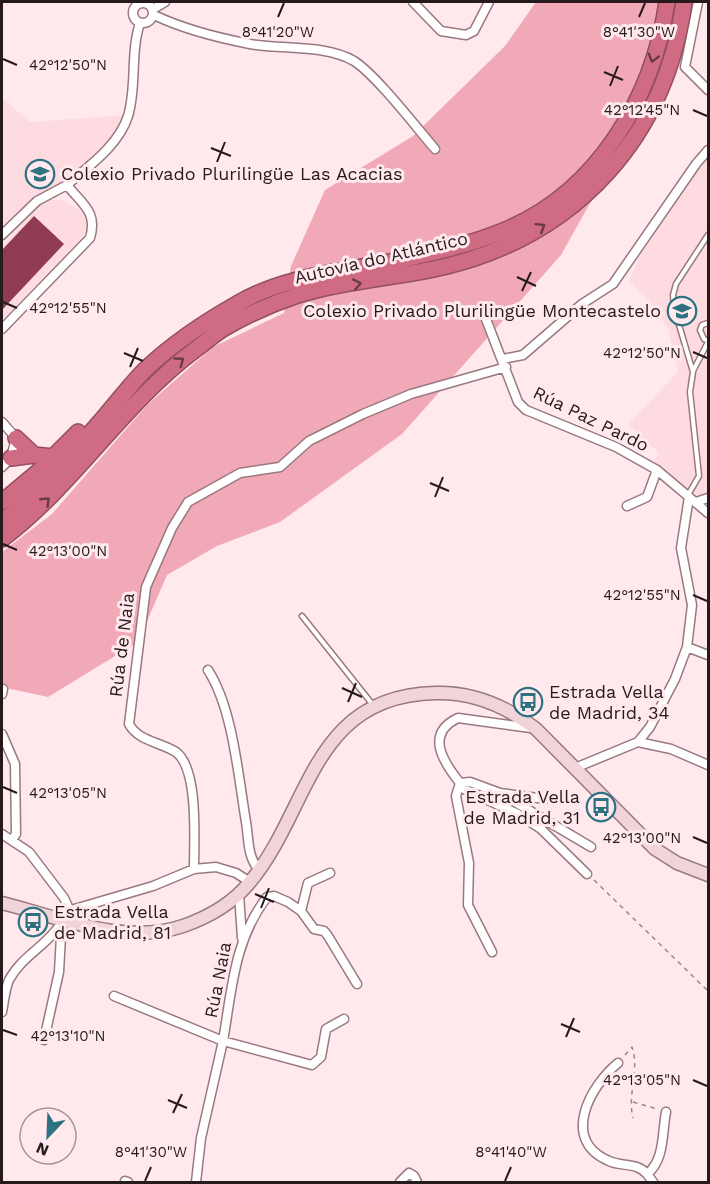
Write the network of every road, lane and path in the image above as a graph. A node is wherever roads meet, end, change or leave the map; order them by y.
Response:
1 (165, 2) edge
2 (413, 2) edge
3 (489, 2) edge
4 (667, 2) edge
5 (684, 2) edge
6 (698, 2) edge
7 (132, 4) edge
8 (153, 12) junction
9 (140, 23) junction
10 (708, 90) edge
11 (435, 149) dead end
12 (708, 150) edge
13 (67, 185) junction
14 (2, 235) edge
15 (708, 235) edge
16 (239, 302) junction
17 (484, 314) dead end
18 (708, 322) edge
19 (2, 329) edge
20 (708, 341) edge
21 (504, 363) junction
22 (693, 372) junction
23 (2, 422) edge
24 (16, 438) junction
25 (34, 455) junction
26 (53, 457) junction
27 (6, 463) edge
28 (657, 470) junction
29 (691, 498) junction
30 (708, 498) edge
31 (2, 502) edge
32 (627, 506) dead end
33 (708, 513) edge
34 (2, 522) edge
35 (2, 539) edge
36 (302, 616) dead end
37 (687, 647) junction
38 (708, 655) edge
39 (208, 670) dead end
40 (375, 708) junction
41 (536, 729) junction
42 (2, 734) edge
43 (638, 742) junction
44 (708, 765) edge
45 (575, 768) junction
46 (460, 783) junction
47 (500, 793) junction
48 (545, 799) dead end
49 (2, 834) edge
50 (12, 840) junction
51 (591, 847) dead end
52 (194, 869) junction
53 (259, 870) junction
54 (330, 873) dead end
55 (587, 874) joint
56 (708, 875) edge
57 (250, 882) junction
58 (240, 894) junction
59 (2, 903) edge
60 (301, 911) junction
61 (66, 918) junction
62 (242, 938) junction
63 (492, 952) dead end
64 (357, 984) dead end
65 (708, 991) edge
66 (114, 996) dead end
67 (2, 1012) edge
68 (344, 1019) dead end
69 (44, 1040) dead end
70 (223, 1041) junction
71 (618, 1063) joint
72 (631, 1101) junction
73 (666, 1112) joint
74 (633, 1118) dead end
75 (647, 1174) junction
76 (196, 1182) edge
77 (400, 1182) edge
78 (417, 1182) edge
79 (653, 1182) edge

1 - 8 street
2 - 3 street
4 -> 16 highway, Autovía do Atlántico
35 -> 5 highway, Autovía do Atlántico
6 - 10 street
7 - 8 street
7 - 9 street
8 - 9 street
8 - 11 street
9 - 13 street
12 - 21 street, Rúa de Naia
13 - 14 street
13 - 19 street
15 - 22 lane
16 - 26 highway
16 - 34 highway, Autovía do Atlántico
17 - 21 street, Rúa Paz Pardo
18 - 20 lane
20 - 22 lane
21 - 28 street, Rúa Paz Pardo
21 - 52 street, Rúa de Naia
22 - 29 lane
23 - 24 street
24 - 25 highway
24 - 27 street
25 - 26 highway
25 - 27 highway
26 - 31 highway
28 - 29 street, Rúa Paz Pardo
28 - 32 street
29 - 30 street
29 - 33 street, Rúa Paz Pardo
29 - 37 street
36 - 40 lane
37 - 38 street
37 - 43 street
39 - 53 street
40 - 41 main road
40 - 53 main road
41 - 45 main road
41 - 46 street
42 - 50 street
43 - 44 street
43 - 45 street
45 - 56 main road
46 - 47 street
46 - 55 street
46 - 63 street
47 - 48 street
47 - 51 street
49 - 50 street
50 - 61 street
52 - 57 street
52 - 61 street
53 - 57 main road
54 - 60 street
55 - 65 path
57 - 58 main road
58 - 61 main road
58 - 62 street
59 - 61 main road
60 - 62 street, Rúa Naia
60 - 64 street, Rúa Naia
61 - 67 street
61 - 69 street
62 - 70 street, Rúa Naia
66 - 70 street, Rúa Naia
68 - 70 street, Rúa Naia
70 - 76 street, Rúa Naia
71 - 72 path
71 - 75 street
72 - 73 path
72 - 74 path
73 - 75 street
75 - 79 street
77 - 78 street

